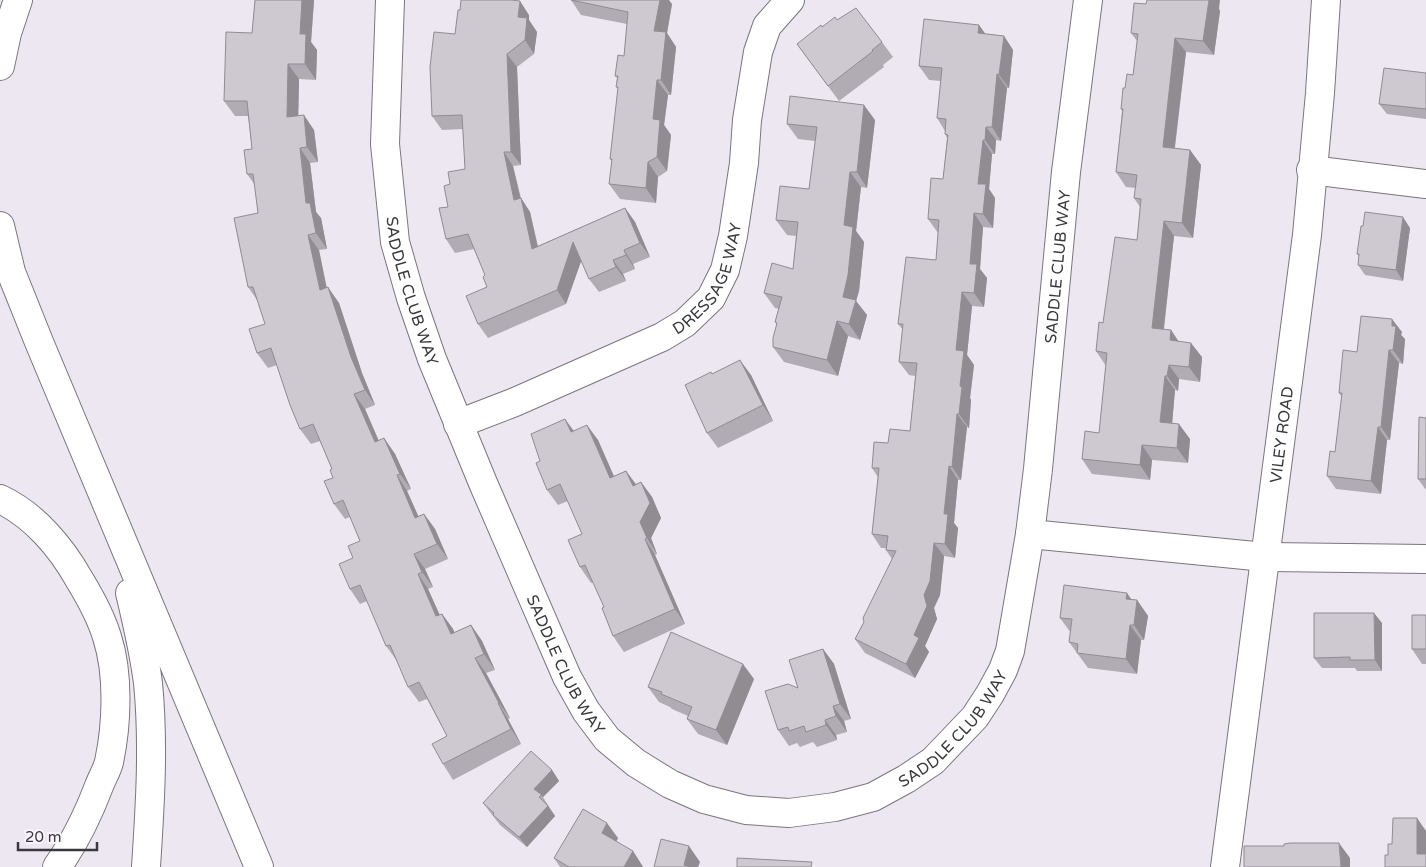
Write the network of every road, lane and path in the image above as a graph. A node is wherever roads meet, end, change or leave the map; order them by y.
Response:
1 (18, 0) edge
2 (390, 0) edge
3 (790, 0) edge
4 (1088, 0) edge
5 (1326, 0) edge
6 (0, 66) edge
7 (1312, 170) junction
8 (1426, 184) edge
9 (0, 226) edge
10 (458, 424) junction
11 (0, 499) edge
12 (111, 513) junction
13 (1030, 534) junction
14 (1265, 557) junction
15 (1426, 560) edge
16 (57, 867) edge
17 (146, 867) edge
18 (259, 867) edge
19 (1224, 867) edge

1 - 6 main road
2 - 10 main road, SADDLE CLUB WAY
3 - 10 main road, DRESSAGE WAY
4 - 13 main road, SADDLE CLUB WAY
5 - 7 main road, VILEY ROAD
7 - 8 main road
7 - 14 main road, VILEY ROAD
9 - 12 main road
10 - 13 main road, SADDLE CLUB WAY
11 - 16 main road
12 - 17 main road
12 - 18 main road
13 - 14 main road
14 - 15 main road
14 - 19 main road, VILEY ROAD

